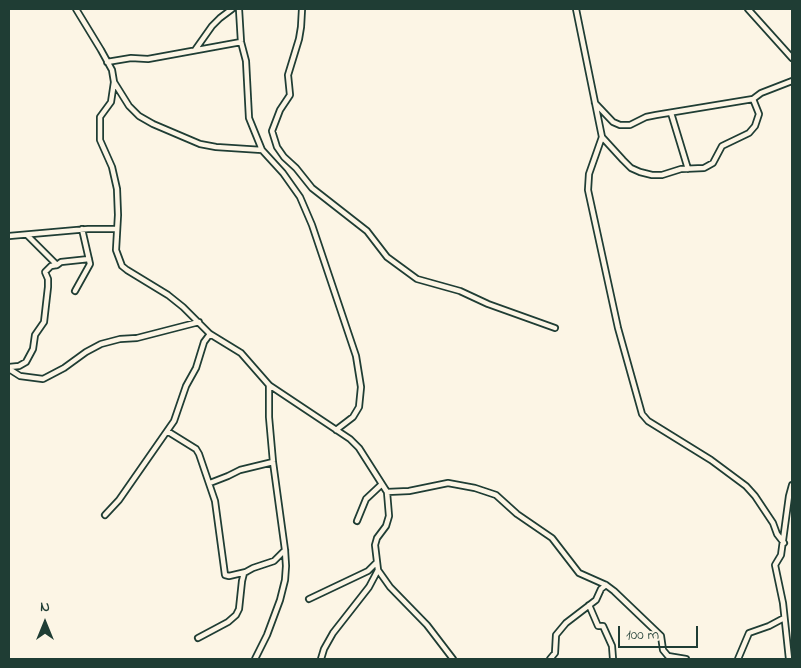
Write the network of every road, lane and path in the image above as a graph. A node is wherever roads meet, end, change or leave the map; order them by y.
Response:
1 (76, 9) edge
2 (232, 9) edge
3 (238, 9) edge
4 (302, 9) edge
5 (576, 9) edge
6 (748, 9) edge
7 (241, 42) junction
8 (195, 50) junction
9 (792, 58) edge
10 (107, 62) junction
11 (792, 81) edge
12 (114, 82) junction
13 (753, 99) junction
14 (595, 103) junction
15 (671, 113) junction
16 (602, 137) junction
17 (262, 150) junction
18 (688, 169) junction
19 (82, 229) junction
20 (117, 229) junction
21 (27, 235) junction
22 (9, 236) edge
23 (89, 259) junction
24 (57, 265) junction
25 (75, 291) dead end
26 (199, 322) junction
27 (555, 328) dead end
28 (210, 334) junction
29 (9, 368) edge
30 (269, 385) junction
31 (336, 430) junction
32 (167, 431) junction
33 (273, 462) junction
34 (210, 483) junction
35 (382, 484) junction
36 (792, 485) edge
37 (387, 492) junction
38 (105, 515) dead end
39 (357, 521) dead end
40 (784, 543) junction
41 (286, 550) junction
42 (376, 563) junction
43 (378, 570) junction
44 (246, 572) junction
45 (606, 585) junction
46 (309, 599) dead end
47 (590, 605) junction
48 (784, 618) junction
49 (198, 638) dead end
50 (255, 659) edge
51 (321, 659) edge
52 (453, 659) edge
53 (550, 659) edge
54 (613, 659) edge
55 (686, 659) edge
56 (738, 659) edge
57 (789, 659) edge

1 - 10 street
2 - 8 street
3 - 7 street
4 - 27 street
5 - 14 street
6 - 9 street
7 - 8 street
7 - 17 street
8 - 10 street
10 - 12 street
11 - 13 street
12 - 17 street
12 - 20 street
13 - 15 street
13 - 18 street
14 - 15 street
14 - 16 street
15 - 18 street
16 - 18 street
16 - 40 street
17 - 31 street
19 - 20 street
19 - 21 street
19 - 23 street
20 - 26 street
21 - 22 street
21 - 24 street
23 - 24 street
23 - 25 street
24 - 29 street
26 - 28 street
26 - 29 street
28 - 30 street
28 - 32 street
30 - 31 street
30 - 33 street
31 - 35 street
32 - 34 street
32 - 38 street
33 - 34 street
33 - 41 street
34 - 44 street
35 - 37 street
35 - 39 street
36 - 40 street
37 - 42 street
37 - 45 street
40 - 48 street
41 - 44 street
41 - 50 street
42 - 43 street
42 - 46 street
43 - 51 street
43 - 52 street
44 - 49 street
45 - 47 street
45 - 55 street
47 - 53 street
47 - 54 street
48 - 56 street
48 - 57 street

